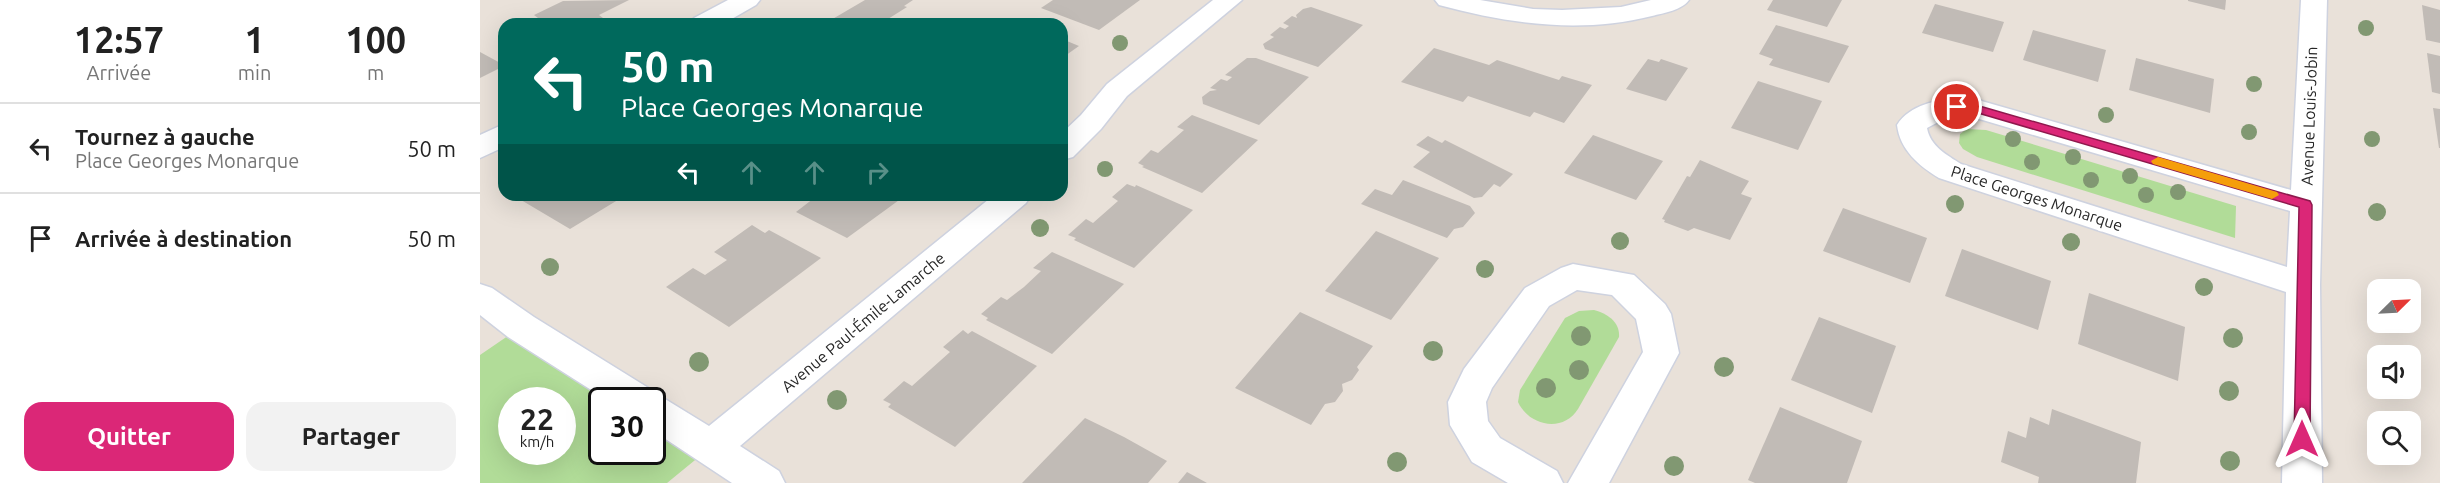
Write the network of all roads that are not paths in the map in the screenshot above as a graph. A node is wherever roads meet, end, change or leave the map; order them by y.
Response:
1 (747, 0) edge
2 (1229, 0) edge
3 (1448, 0) edge
4 (1676, 0) edge
5 (2314, 0) edge
6 (714, 18) edge
7 (498, 138) edge
8 (1068, 144) edge
9 (480, 148) edge
10 (1008, 201) edge
11 (2306, 205) junction
12 (2303, 285) junction
13 (480, 297) edge
14 (616, 387) edge
15 (666, 419) edge
16 (711, 447) junction
17 (765, 483) edge
18 (1543, 483) edge
19 (1588, 483) edge
20 (2302, 483) edge

1 - 6 street
2 - 8 street
3 - 4 street
5 - 11 street, Avenue Louis-Jobin
7 - 9 street
10 - 16 street, Avenue Paul-Émile-Lamarche
11 - 12 street, Avenue Louis-Jobin
11 - 12 street, Place Georges Monarque
12 - 20 street, Avenue Louis-Jobin
13 - 14 street
15 - 16 street
16 - 17 street
18 - 19 street

